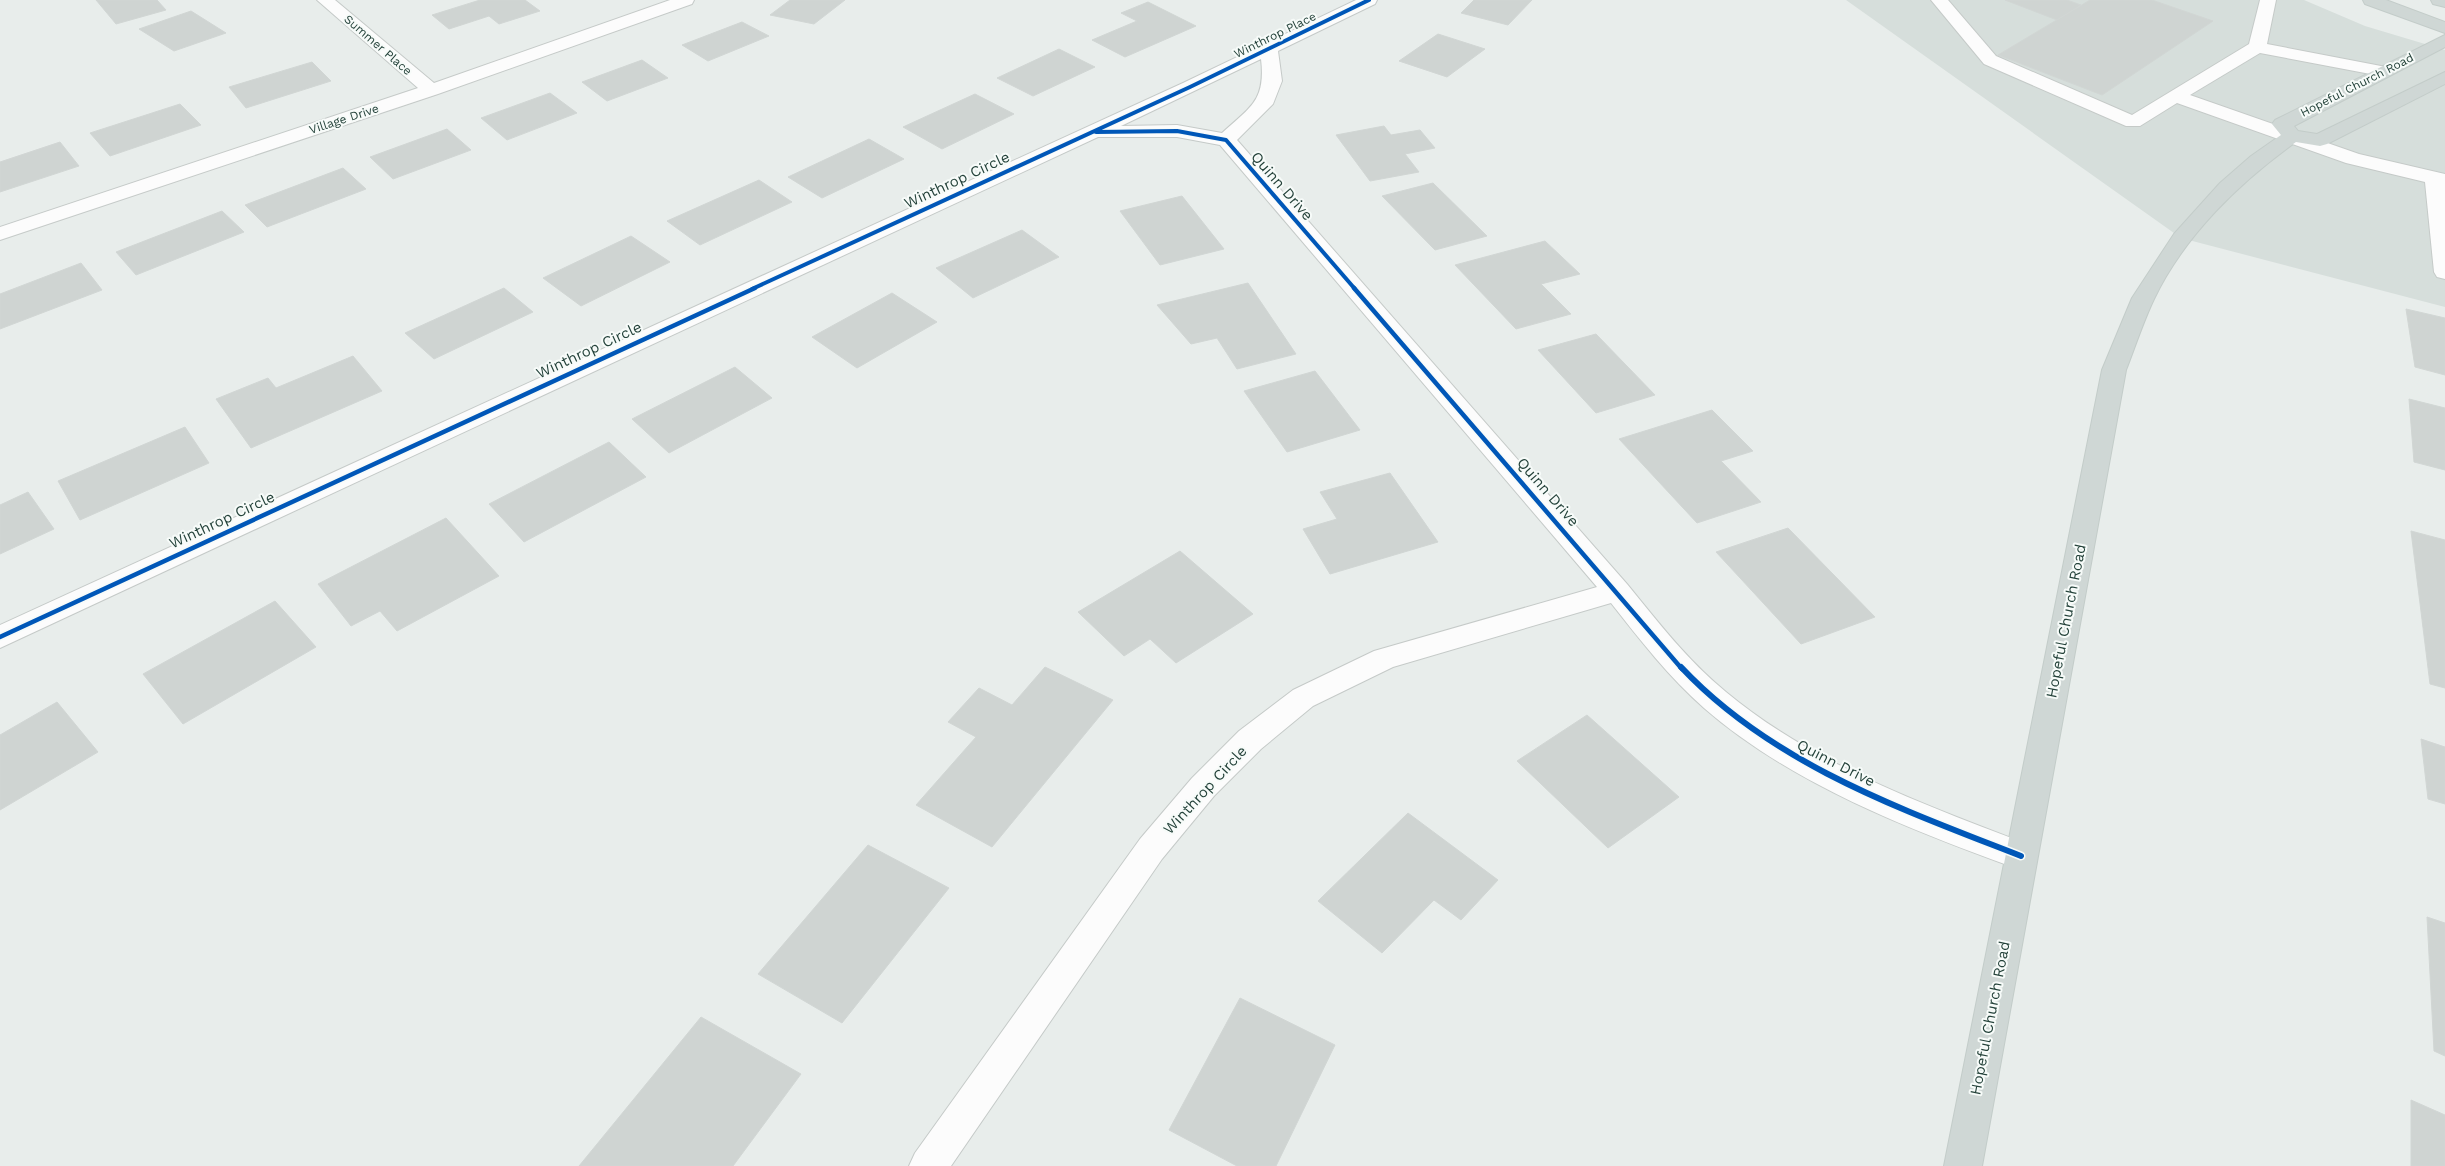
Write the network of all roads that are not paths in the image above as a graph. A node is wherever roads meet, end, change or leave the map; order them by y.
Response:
1 (325, 0) edge
2 (686, 0) edge
3 (1369, 0) edge
4 (1939, 0) edge
5 (2268, 0) edge
6 (2371, 0) edge
7 (2439, 0) edge
8 (2445, 2) edge
9 (2445, 28) edge
10 (2445, 40) edge
11 (2257, 47) junction
12 (1269, 50) junction
13 (2381, 71) junction
14 (2445, 77) edge
15 (1190, 87) joint
16 (430, 90) junction
17 (2175, 96) junction
18 (1091, 132) junction
19 (2292, 136) junction
20 (1226, 140) junction
21 (2442, 176) edge
22 (0, 234) edge
23 (2445, 272) edge
24 (1617, 591) junction
25 (0, 637) edge
26 (2021, 856) junction
27 (928, 1166) edge
28 (1962, 1166) edge

1 - 16 street, Summer Place
2 - 16 street, Village Drive
3 - 12 street, Winthrop Place
4 - 17 street
5 - 11 street
6 - 9 main road
7 - 8 main road
10 - 13 main road, Hopeful Church Road
11 - 13 street
11 - 17 street
12 - 15 street, Winthrop Place
12 - 20 street
13 - 19 main road, Hopeful Church Road
14 - 19 main road, Hopeful Church Road
15 - 18 street, Winthrop Circle
16 - 22 street, Village Drive
17 - 19 street
18 - 20 street
18 - 25 street, Winthrop Circle
19 - 21 street
19 - 26 main road, Hopeful Church Road
20 - 24 street, Quinn Drive
21 - 23 street
24 - 26 street, Quinn Drive
24 - 27 street, Winthrop Circle
26 - 28 main road, Hopeful Church Road

